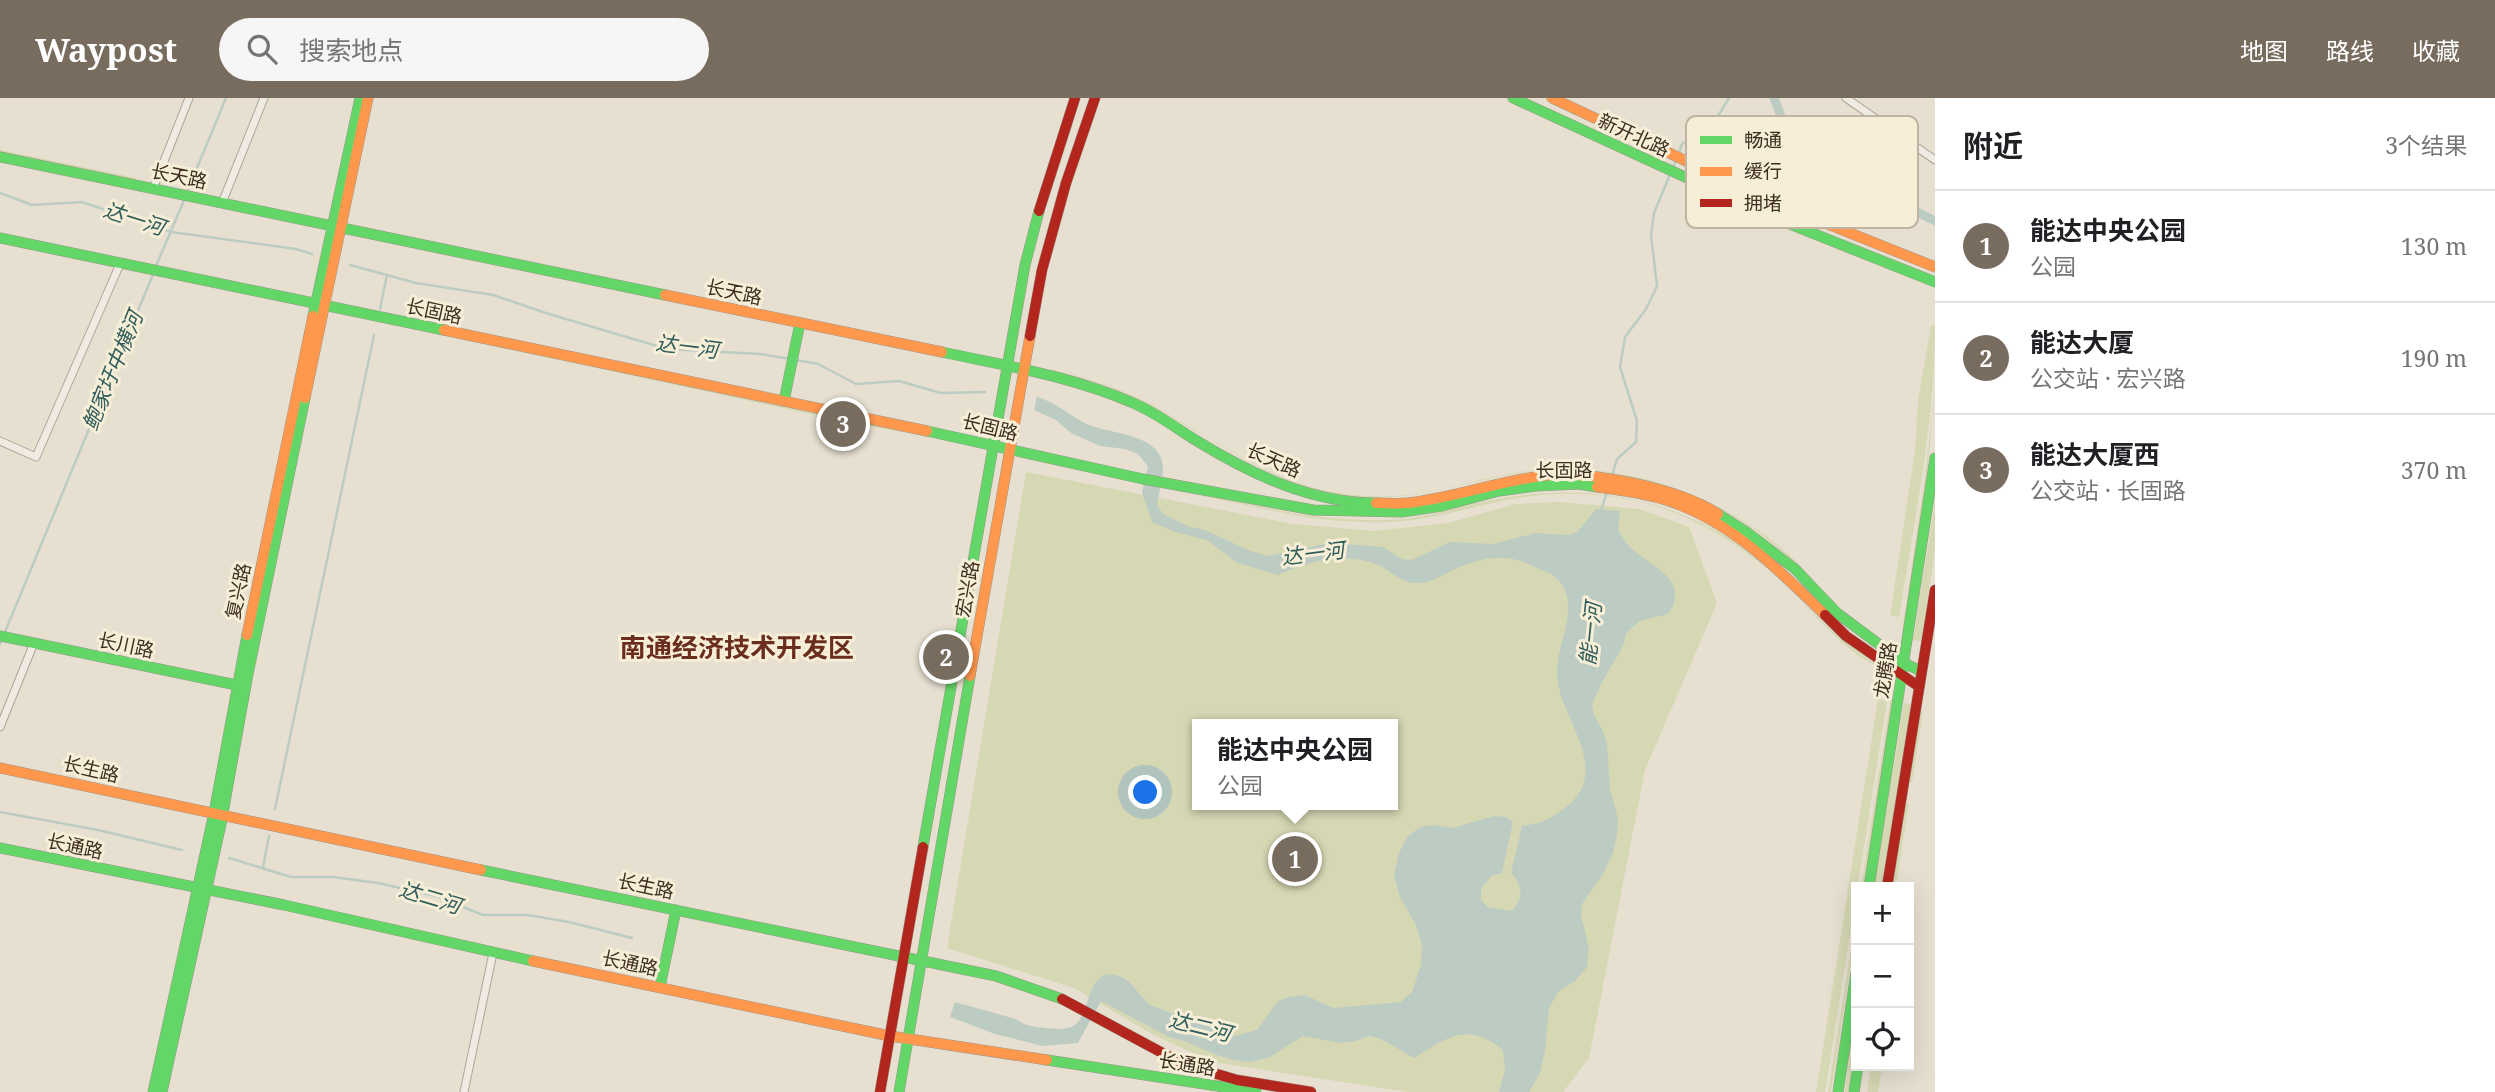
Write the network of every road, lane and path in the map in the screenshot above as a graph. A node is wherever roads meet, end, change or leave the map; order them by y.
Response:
1 (189, 98) edge
2 (264, 98) edge
3 (360, 98) edge
4 (368, 98) edge
5 (1075, 98) edge
6 (1095, 98) edge
7 (1513, 98) edge
8 (1552, 98) edge
9 (1846, 98) edge
10 (1872, 116) edge
11 (1918, 148) edge
12 (0, 157) edge
13 (1935, 160) edge
14 (1686, 161) edge
15 (1686, 177) edge
16 (153, 189) junction
17 (222, 203) junction
18 (337, 227) junction
19 (1800, 228) edge
20 (1838, 228) edge
21 (0, 238) edge
22 (120, 264) junction
23 (1935, 267) edge
24 (1935, 282) edge
25 (319, 305) junction
26 (800, 323) junction
27 (1008, 366) junction
28 (1026, 370) junction
29 (784, 401) junction
30 (0, 441) edge
31 (994, 447) junction
32 (1010, 450) junction
33 (1935, 458) edge
34 (1441, 498) joint
35 (1935, 590) edge
36 (0, 636) edge
37 (34, 643) junction
38 (1904, 663) junction
39 (1921, 671) junction
40 (1901, 676) junction
41 (241, 686) junction
42 (1918, 686) junction
43 (0, 726) edge
44 (0, 768) edge
45 (218, 813) junction
46 (0, 848) edge
47 (1870, 882) edge
48 (1887, 882) edge
49 (202, 889) junction
50 (676, 910) junction
51 (493, 953) junction
52 (904, 955) junction
53 (920, 958) junction
54 (660, 987) junction
55 (1851, 1006) edge
56 (890, 1036) junction
57 (907, 1039) junction
58 (1857, 1071) edge
59 (153, 1092) edge
60 (162, 1092) edge
61 (464, 1092) edge
62 (880, 1092) edge
63 (899, 1092) edge
64 (1256, 1092) edge
65 (1311, 1092) edge
66 (1838, 1092) edge
67 (1854, 1092) edge

1 - 16 street
2 - 17 street
3 - 18 street, 复兴路
4 - 18 street, 复兴路
5 - 27 street, 宏兴路
6 - 28 street, 宏兴路
7 - 15 street, 新开北路
8 - 14 street, 新开北路
9 - 10 street
11 - 13 street
12 - 16 street, 长天路
16 - 17 street, 长天路
17 - 18 street, 长天路
18 - 25 street, 复兴路
18 - 26 street, 长天路
19 - 24 street, 新开北路
20 - 23 street, 新开北路
21 - 22 street, 长固路
22 - 25 street, 长固路
22 - 30 street
25 - 29 street, 长固路
25 - 41 street, 复兴路
26 - 27 street, 长天路
26 - 29 street
27 - 28 street, 长天路
27 - 31 street, 宏兴路
28 - 32 street, 宏兴路
28 - 34 street, 长天路
29 - 31 street, 长固路
31 - 32 street, 长固路
31 - 52 street, 宏兴路
32 - 40 street, 长固路
32 - 53 street, 宏兴路
33 - 38 street, 龙腾路
34 - 38 street, 长固路
35 - 39 street, 龙腾路
36 - 37 street, 长川路
37 - 41 street, 长川路
37 - 43 street
38 - 39 street, 长固路
38 - 40 street, 龙腾路
39 - 42 street, 龙腾路
40 - 42 street, 长固路
40 - 47 street, 龙腾路
41 - 45 street, 复兴路
42 - 48 street, 龙腾路
44 - 45 street, 长生路
45 - 49 street, 复兴路
45 - 50 street, 长生路
46 - 49 street, 长通路
49 - 51 street, 长通路
49 - 59 street, 复兴路
49 - 60 street, 复兴路
50 - 52 street, 长生路
50 - 54 street
51 - 54 street, 长通路
51 - 61 street
52 - 53 street, 长生路
52 - 56 street, 宏兴路
53 - 57 street, 宏兴路
53 - 65 street, 长生路
54 - 56 street, 长通路
55 - 66 street
56 - 57 street, 长通路
56 - 62 street, 宏兴路
57 - 63 street, 宏兴路
57 - 64 street, 长通路
58 - 67 street

